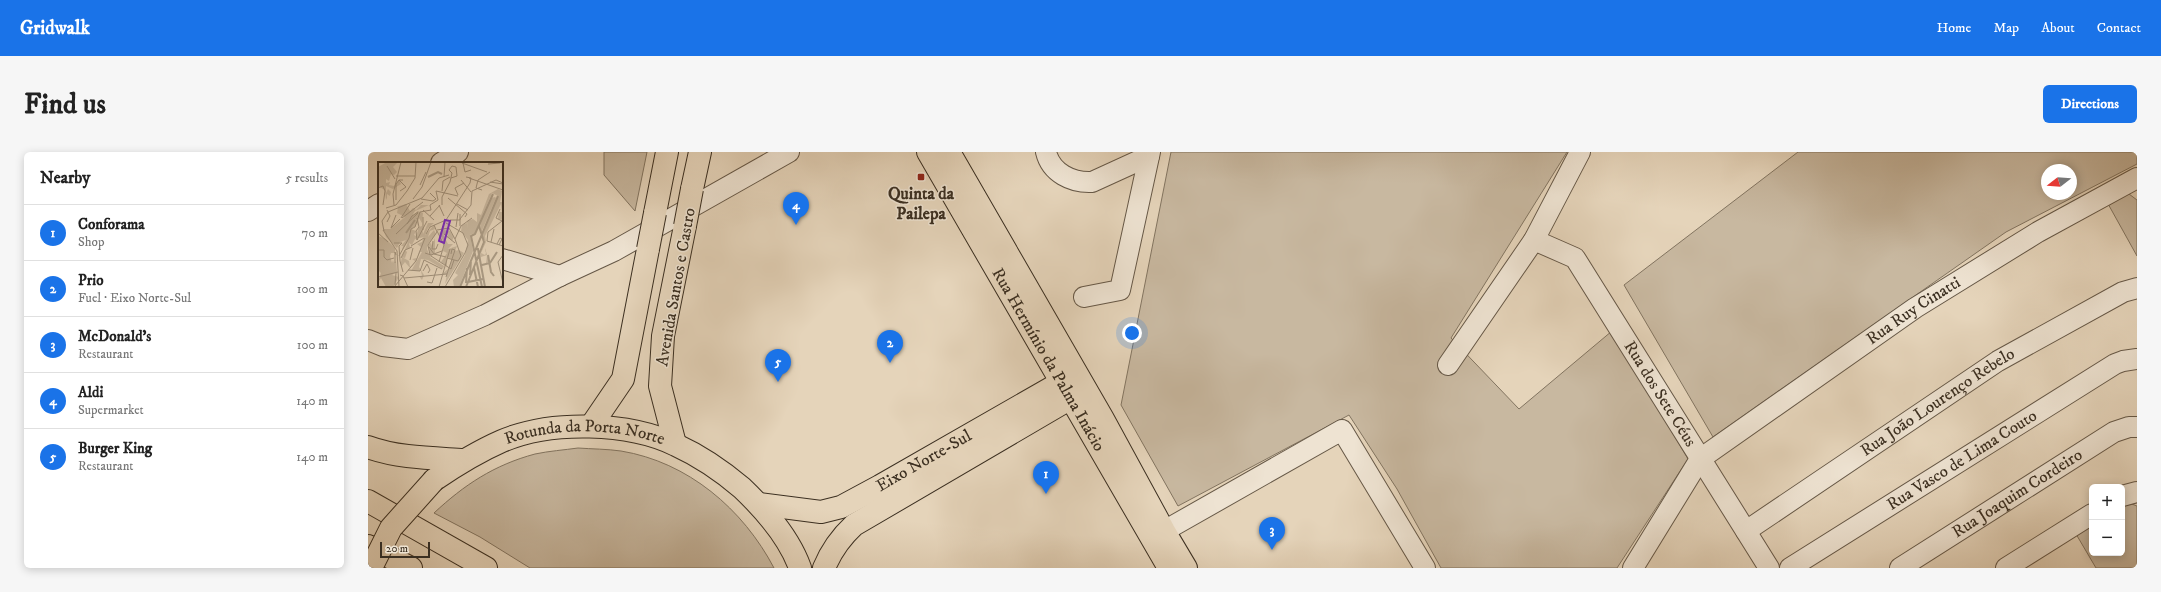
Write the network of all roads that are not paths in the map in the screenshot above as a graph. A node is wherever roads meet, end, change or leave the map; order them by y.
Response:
1 (458, 152) edge
2 (667, 152) edge
3 (700, 152) edge
4 (789, 152) edge
5 (928, 152) edge
6 (949, 152) edge
7 (1046, 152) edge
8 (1580, 152) edge
9 (1150, 154) edge
10 (443, 162) edge
11 (2137, 179) edge
12 (378, 205) edge
13 (368, 211) edge
14 (368, 219) edge
15 (378, 222) edge
16 (1534, 240) junction
17 (503, 259) edge
18 (560, 276) junction
19 (2137, 288) edge
20 (1084, 297) dead end
21 (368, 340) edge
22 (2137, 359) edge
23 (1448, 365) dead end
24 (1074, 386) junction
25 (591, 426) junction
26 (2137, 427) edge
27 (675, 444) junction
28 (368, 447) edge
29 (1700, 459) junction
30 (464, 460) junction
31 (2137, 492) edge
32 (2125, 495) edge
33 (368, 501) edge
34 (759, 504) junction
35 (2089, 516) edge
36 (1164, 531) junction
37 (1746, 531) junction
38 (368, 546) edge
39 (371, 568) edge
40 (411, 568) edge
41 (486, 568) edge
42 (800, 568) edge
43 (824, 568) edge
44 (1169, 568) edge
45 (1186, 568) edge
46 (1425, 568) edge
47 (1633, 568) edge
48 (1769, 568) edge
49 (1790, 568) edge
50 (1900, 568) edge
51 (2006, 568) edge

1 - 10 street
2 - 25 main road, Avenida Santos e Castro, bridge
3 - 27 main road, Avenida Santos e Castro, bridge
4 - 18 street
5 - 24 main road, Rua Hermínio da Palma Inácio
6 - 24 main road, Rua Hermínio da Palma Inácio
7 - 9 street
8 - 16 street
9 - 20 street
11 - 29 street, Rua Ruy Cinatti
12 - 13 street
14 - 15 street
16 - 23 street
16 - 29 street, Rua dos Sete Céus
17 - 18 street
18 - 21 street
19 - 37 street, Rua João Lourenço Rebelo
22 - 49 street, Rua Vasco de Lima Couto
24 - 34 main road, Eixo Norte-Sul
24 - 36 main road, Rua Hermínio da Palma Inácio
24 - 43 main road, Eixo Norte-Sul
24 - 44 main road, Rua Hermínio da Palma Inácio
25 - 27 main road, Rotunda da Porta Norte
25 - 30 main road, Rotunda da Porta Norte
26 - 50 street, Rua Joaquim Cordeiro
27 - 34 main road, Rotunda da Porta Norte
28 - 30 main road
29 - 37 street, Rua dos Sete Céus
29 - 47 street
30 - 39 main road, Rotunda da Porta Norte, bridge
31 - 32 street
33 - 41 main road
34 - 42 main road, Rotunda da Porta Norte
35 - 51 street
36 - 45 main road, Rua Hermínio da Palma Inácio
36 - 46 street
37 - 48 street, Rua dos Sete Céus
38 - 40 main road

